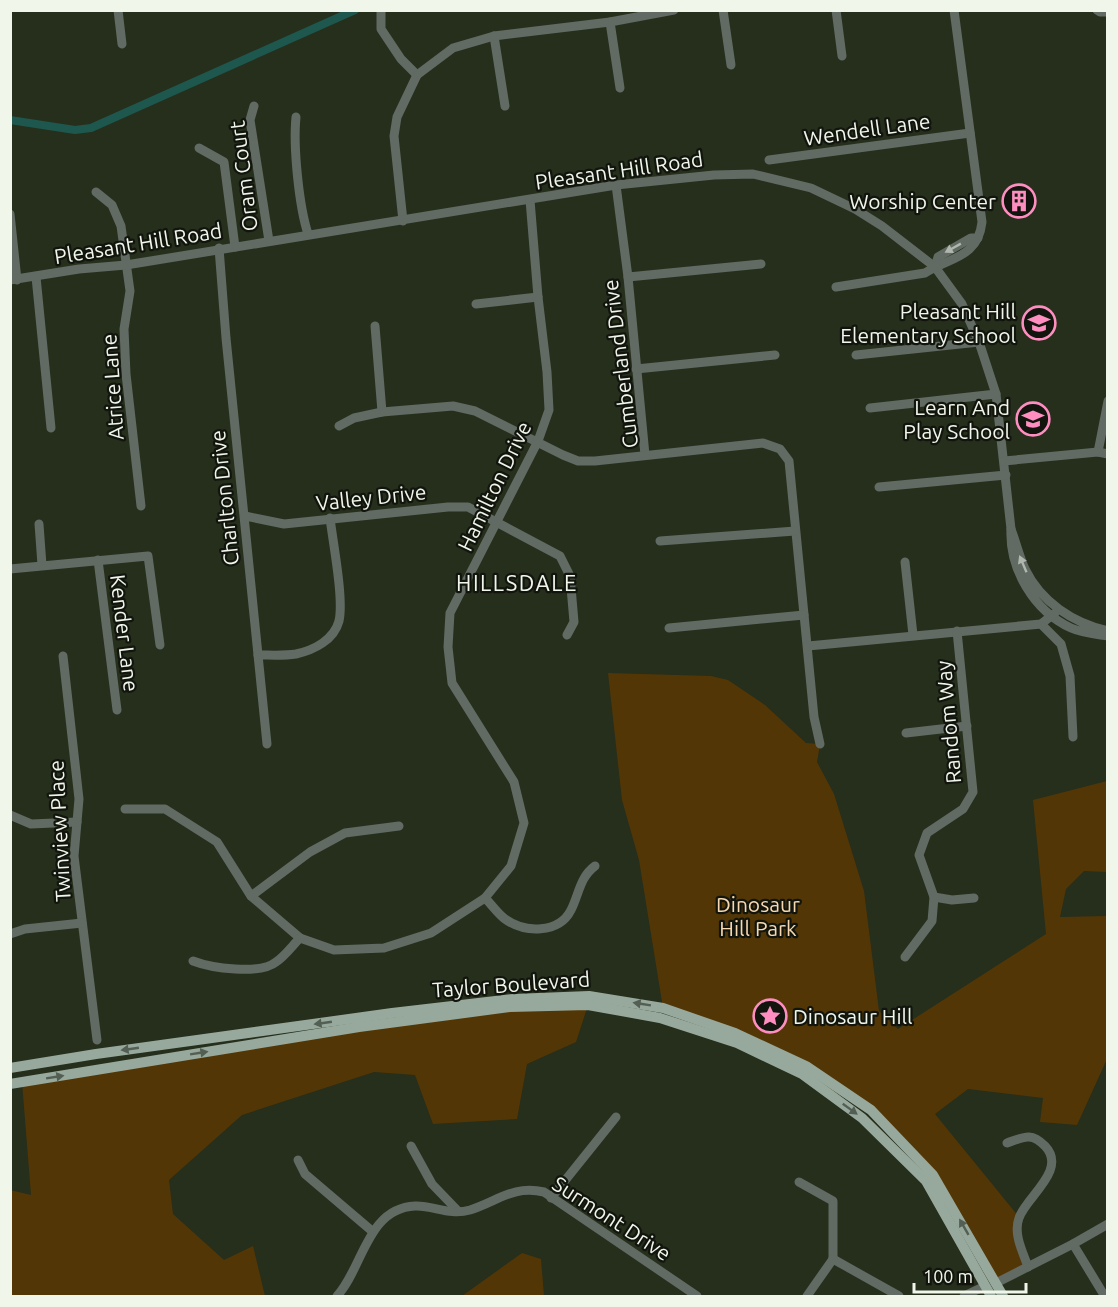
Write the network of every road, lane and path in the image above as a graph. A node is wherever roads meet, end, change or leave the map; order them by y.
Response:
1 (118, 10) edge
2 (674, 10) edge
3 (723, 10) edge
4 (836, 10) edge
5 (954, 10) edge
6 (1097, 10) edge
7 (381, 11) edge
8 (1107, 12) edge
9 (610, 21) junction
10 (494, 36) junction
11 (122, 44) dead end
12 (842, 56) dead end
13 (731, 65) dead end
14 (417, 75) junction
15 (620, 88) dead end
16 (254, 106) dead end
17 (505, 106) dead end
18 (296, 117) dead end
19 (970, 133) junction
20 (199, 148) dead end
21 (769, 160) dead end
22 (616, 185) junction
23 (96, 192) dead end
24 (530, 200) junction
25 (10, 214) edge
26 (403, 221) junction
27 (308, 234) junction
28 (269, 241) junction
29 (235, 247) junction
30 (219, 248) junction
31 (761, 264) dead end
32 (126, 265) junction
33 (935, 267) junction
34 (36, 277) junction
35 (628, 277) junction
36 (14, 280) edge
37 (836, 287) dead end
38 (538, 297) junction
39 (476, 304) dead end
40 (375, 326) dead end
41 (979, 342) junction
42 (775, 355) dead end
43 (856, 355) dead end
44 (636, 369) junction
45 (996, 394) junction
46 (1107, 401) edge
47 (870, 408) dead end
48 (382, 412) junction
49 (339, 426) dead end
50 (51, 428) dead end
51 (538, 441) junction
52 (1103, 454) edge
53 (645, 455) junction
54 (1004, 461) junction
55 (1006, 475) junction
56 (879, 487) dead end
57 (141, 506) dead end
58 (245, 516) junction
59 (330, 518) junction
60 (498, 522) junction
61 (39, 524) dead end
62 (795, 531) junction
63 (660, 541) dead end
64 (98, 561) junction
65 (905, 562) dead end
66 (42, 565) junction
67 (10, 569) edge
68 (1055, 613) junction
69 (804, 615) junction
70 (1041, 624) junction
71 (669, 628) dead end
72 (957, 631) junction
73 (1107, 632) edge
74 (567, 635) dead end
75 (913, 635) junction
76 (1107, 636) edge
77 (160, 645) dead end
78 (808, 646) junction
79 (258, 655) junction
80 (63, 656) dead end
81 (117, 710) dead end
82 (967, 726) junction
83 (906, 733) dead end
84 (1073, 737) dead end
85 (267, 744) dead end
86 (820, 744) dead end
87 (125, 809) dead end
88 (10, 815) edge
89 (77, 822) junction
90 (399, 826) dead end
91 (595, 866) dead end
92 (251, 896) junction
93 (934, 897) junction
94 (485, 898) junction
95 (974, 898) dead end
96 (82, 922) junction
97 (10, 934) edge
98 (300, 938) junction
99 (905, 957) dead end
100 (193, 961) dead end
101 (97, 1040) dead end
102 (10, 1068) edge
103 (10, 1084) edge
104 (616, 1117) dead end
105 (1007, 1143) dead end
106 (411, 1146) dead end
107 (298, 1160) dead end
108 (799, 1182) dead end
109 (551, 1198) junction
110 (459, 1211) junction
111 (1107, 1224) edge
112 (372, 1231) junction
113 (1073, 1244) junction
114 (833, 1259) junction
115 (1028, 1267) junction
116 (991, 1285) junction
117 (1104, 1295) edge
118 (338, 1296) edge
119 (698, 1296) edge
120 (807, 1296) edge
121 (899, 1296) edge
122 (964, 1296) edge
123 (991, 1296) edge
124 (1003, 1296) edge

1 - 11 street
2 - 9 street
3 - 13 street
4 - 12 street
5 - 19 street
6 - 8 street
7 - 14 street
9 - 10 street
9 - 15 street
10 - 14 street
10 - 17 street
14 - 26 street
16 - 28 street, Oram Court
18 - 27 street
19 - 21 street, Wendell Lane
19 - 33 street
20 - 29 street
22 - 24 street, Pleasant Hill Road
22 - 33 street, Pleasant Hill Road
22 - 35 street, Cumberland Drive
23 - 32 street, Atrice Lane
24 - 26 street, Pleasant Hill Road
24 - 38 street, Hamilton Drive
25 - 36 street
26 - 27 street, Pleasant Hill Road
27 - 28 street, Pleasant Hill Road
28 - 29 street, Pleasant Hill Road
29 - 30 street, Pleasant Hill Road
30 - 32 street, Pleasant Hill Road
30 - 58 street, Charlton Drive
31 - 35 street
32 - 34 street, Pleasant Hill Road
32 - 57 street, Atrice Lane
33 - 37 street
33 - 41 street, Pleasant Hill Road
34 - 36 street, Pleasant Hill Road
34 - 50 street
35 - 44 street, Cumberland Drive
38 - 39 street
38 - 51 street, Hamilton Drive
40 - 48 street
41 - 43 street
41 - 45 street, Pleasant Hill Road
42 - 44 street
44 - 53 street, Cumberland Drive
45 - 47 street
45 - 54 street, Pleasant Hill Road
46 - 52 street
48 - 49 street
48 - 51 street
51 - 53 street
51 - 60 street, Hamilton Drive
52 - 54 street
53 - 62 street, Cumberland Drive
54 - 55 street, Pleasant Hill Road
55 - 56 street
55 - 68 street, Pleasant Hill Road
58 - 59 street, Valley Drive
58 - 79 street, Charlton Drive
59 - 60 street, Valley Drive
59 - 79 street
60 - 74 street, Valley Drive
60 - 94 street, Hamilton Drive
61 - 66 street
62 - 63 street
62 - 69 street, Cumberland Drive
64 - 66 street
64 - 77 street
64 - 81 street, Kender Lane
65 - 75 street
66 - 67 street
68 - 70 street
68 - 73 street, Pleasant Hill Road
68 - 76 street, Pleasant Hill Road
69 - 71 street
69 - 78 street, Cumberland Drive
70 - 72 street
70 - 84 street
72 - 75 street
72 - 82 street, Random Way
75 - 78 street
78 - 86 street, Cumberland Drive
79 - 85 street, Charlton Drive
80 - 89 street, Twinview Place
82 - 83 street
82 - 93 street, Random Way
87 - 92 street, Hamilton Drive
88 - 89 street
89 - 96 street, Twinview Place
90 - 92 street
91 - 94 street
92 - 98 street, Hamilton Drive
93 - 95 street
93 - 99 street, Random Way
94 - 98 street, Hamilton Drive
96 - 97 street
96 - 101 street, Twinview Place
98 - 100 street
116 -> 102 main road, Taylor Boulevard
103 -> 116 main road, Taylor Boulevard
104 - 109 street
105 - 115 street
106 - 110 street
107 - 112 street
108 - 114 street
109 - 110 street, Surmont Drive
109 - 119 street, Surmont Drive
110 - 112 street, Surmont Drive
111 - 113 street
112 - 118 street, Surmont Drive
113 - 115 street
113 - 117 street
114 - 120 street
114 - 121 street
115 - 116 street
116 - 122 street
116 - 123 main road, Taylor Boulevard
116 - 124 main road, Taylor Boulevard

